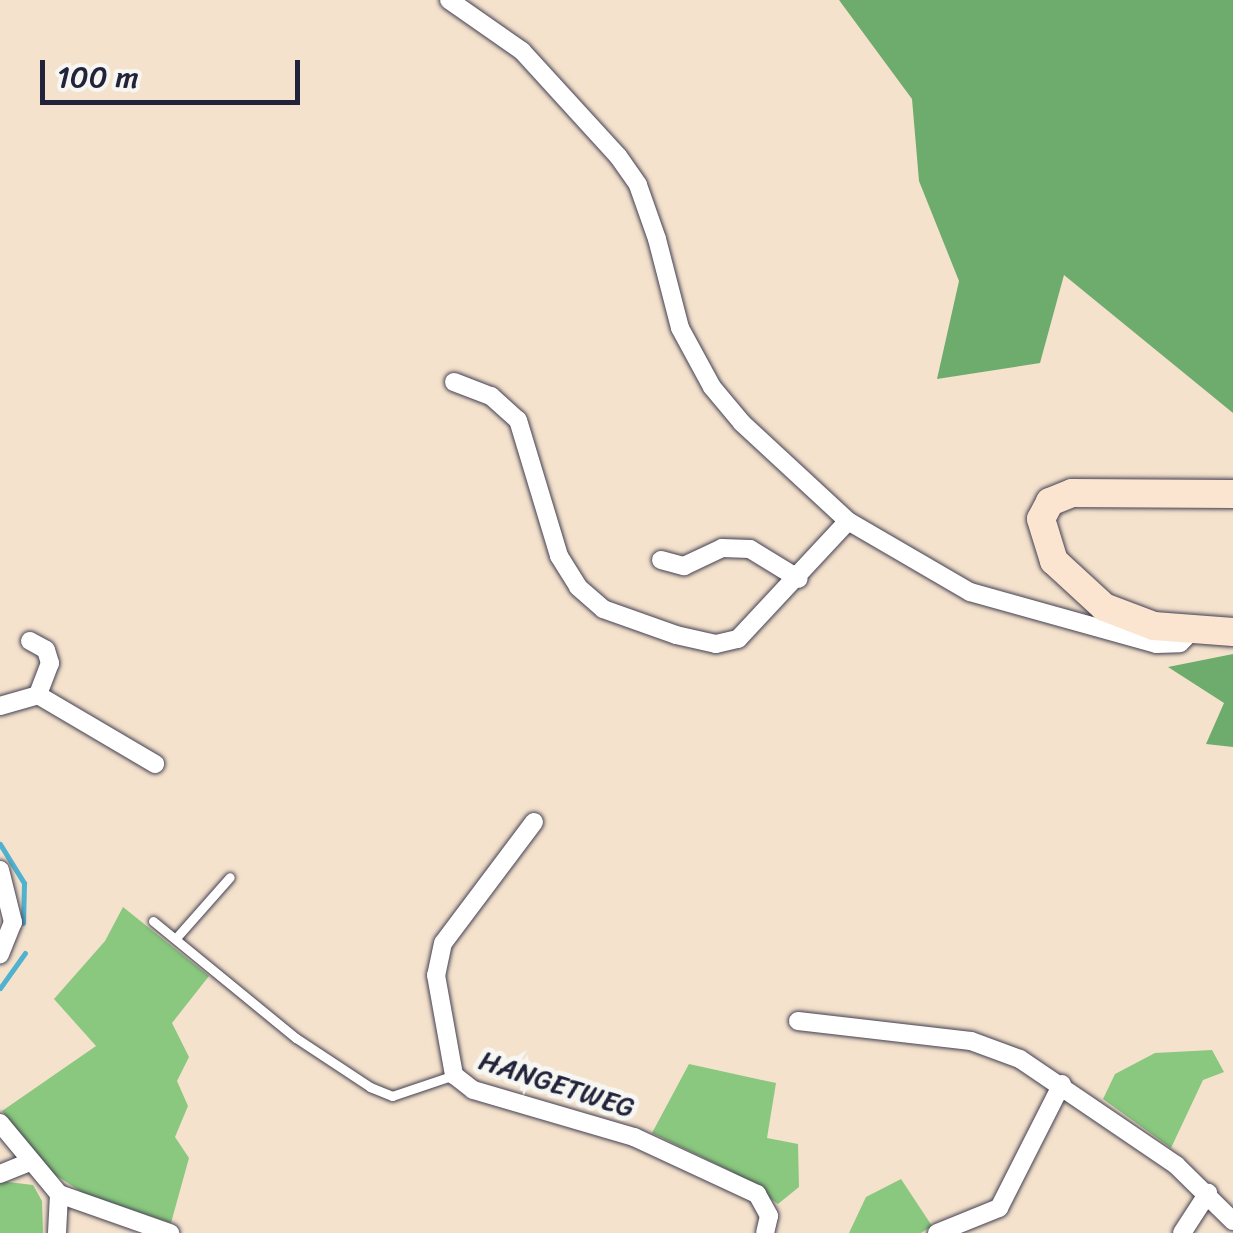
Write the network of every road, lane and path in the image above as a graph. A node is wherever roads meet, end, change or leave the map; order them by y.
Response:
1 (449, 0) edge
2 (454, 382) dead end
3 (1233, 494) edge
4 (848, 521) junction
5 (661, 560) dead end
6 (800, 578) junction
7 (1192, 632) junction
8 (1233, 632) edge
9 (30, 641) dead end
10 (38, 695) junction
11 (0, 706) edge
12 (154, 764) dead end
13 (534, 822) dead end
14 (0, 870) edge
15 (230, 877) dead end
16 (153, 922) dead end
17 (176, 938) junction
18 (0, 955) edge
19 (798, 1021) dead end
20 (454, 1075) junction
21 (1062, 1084) junction
22 (0, 1124) edge
23 (29, 1162) junction
24 (0, 1174) edge
25 (1208, 1193) junction
26 (59, 1194) junction
27 (1233, 1221) edge
28 (57, 1233) edge
29 (170, 1233) edge
30 (765, 1233) edge
31 (937, 1233) edge
32 (1182, 1233) edge

1 - 4 street
2 - 6 street
3 - 7 street
4 - 6 street
4 - 7 street
5 - 6 street
7 - 8 street
9 - 10 street
10 - 11 street
10 - 12 street
13 - 20 street, HANGETWEG
14 - 18 street
15 - 17 lane
16 - 17 lane
17 - 20 lane
19 - 21 street
20 - 30 street, HANGETWEG
21 - 25 street
21 - 31 street
22 - 23 street
23 - 24 street
23 - 26 street
25 - 27 street
25 - 32 street
26 - 28 street
26 - 29 street

